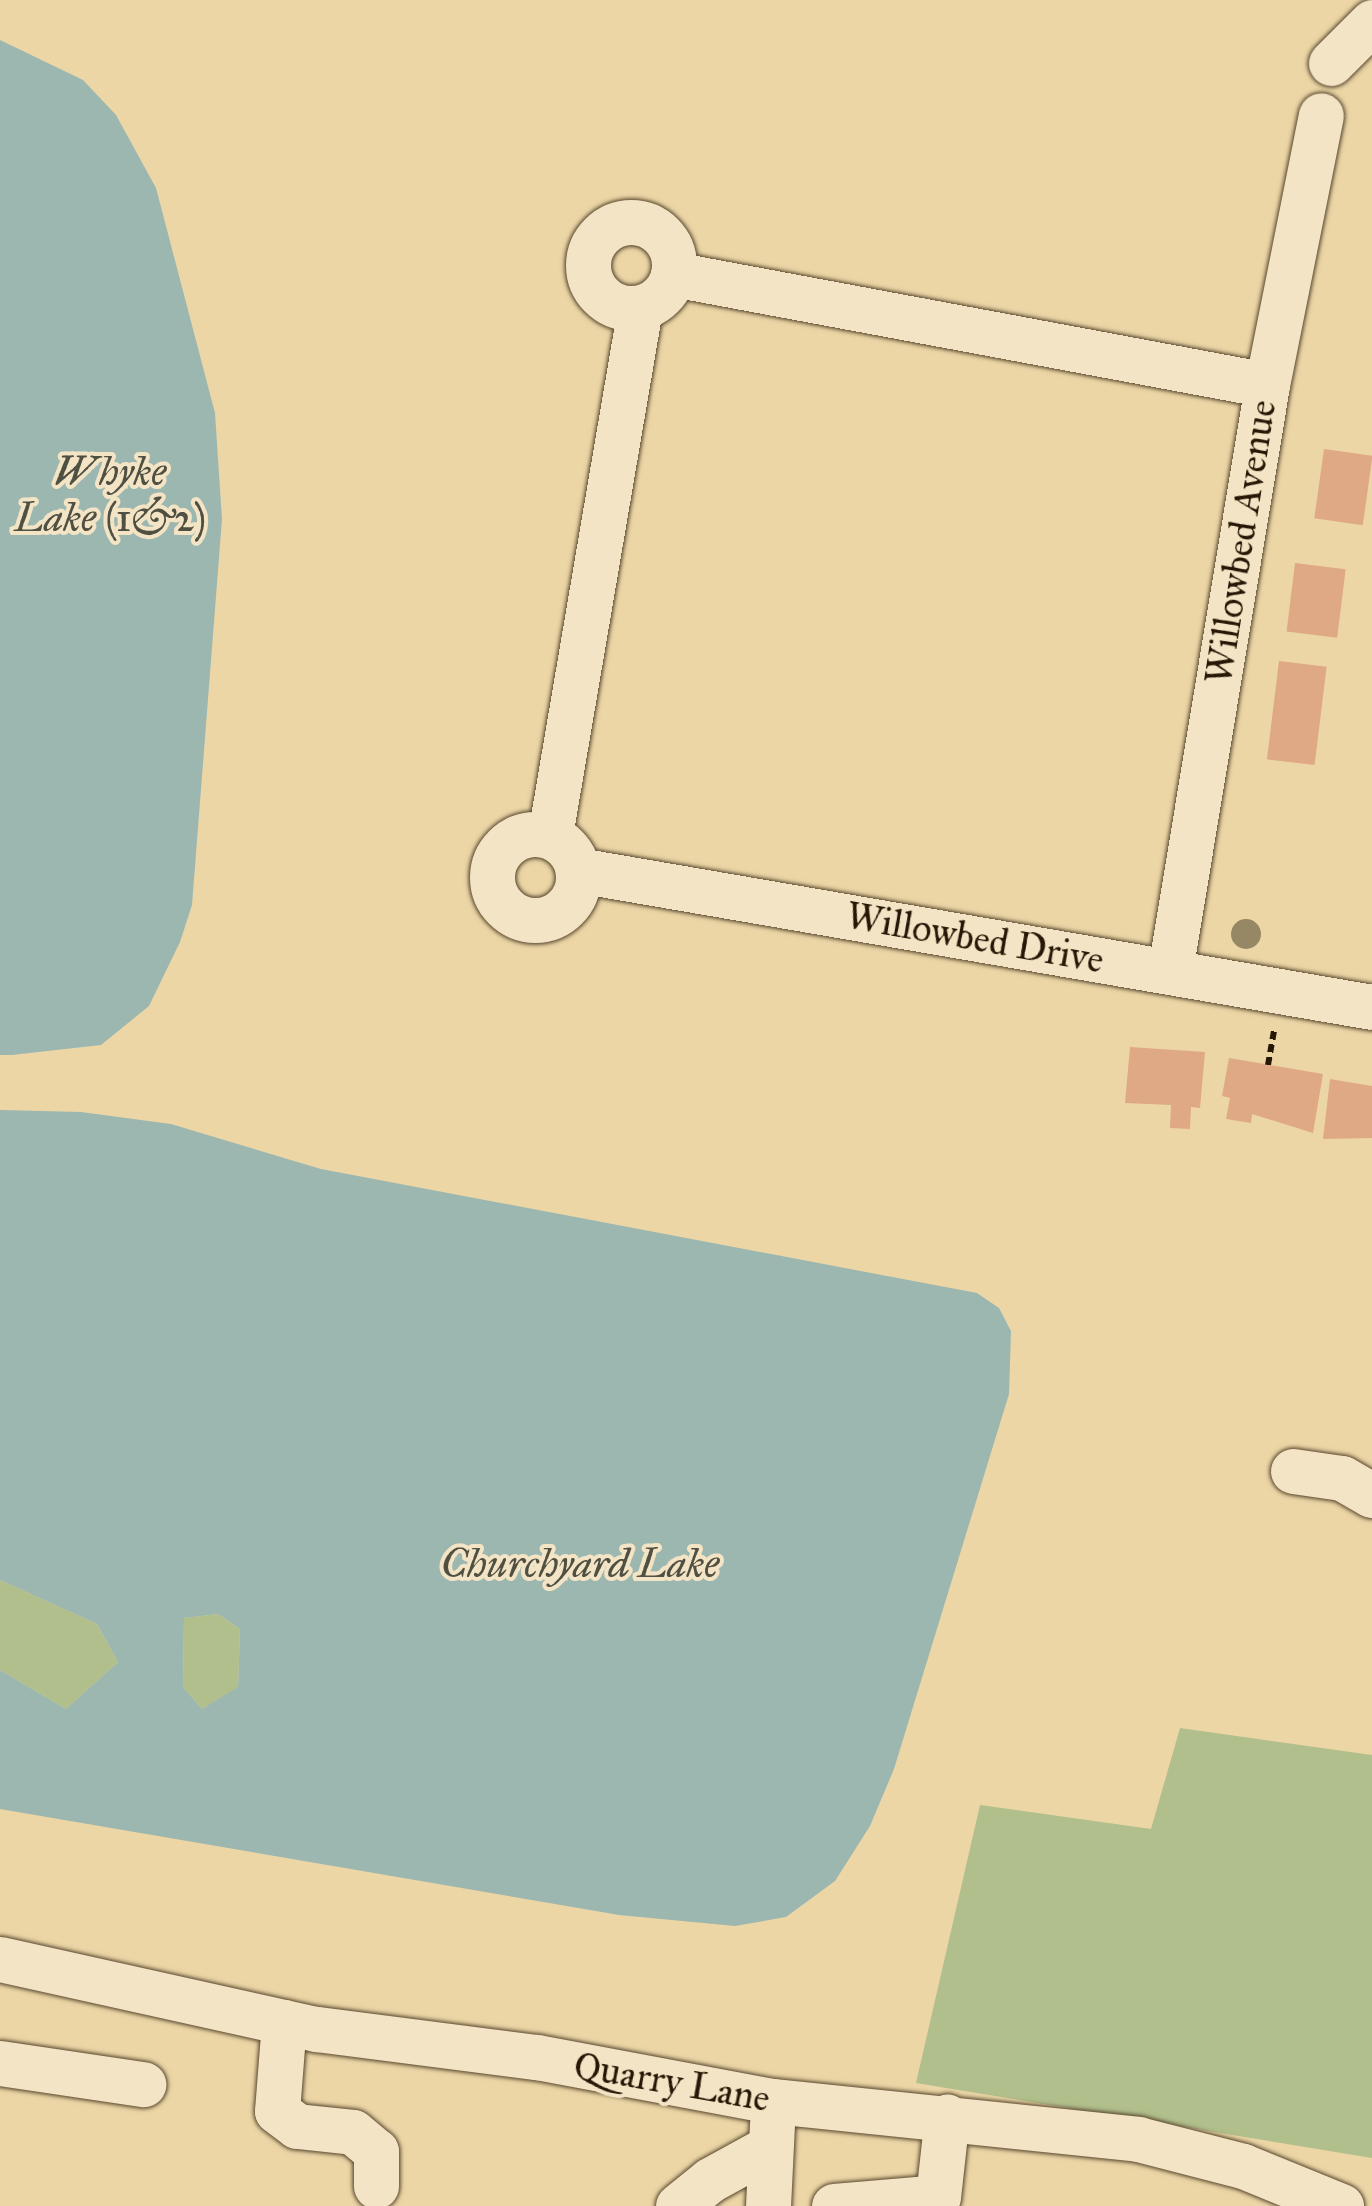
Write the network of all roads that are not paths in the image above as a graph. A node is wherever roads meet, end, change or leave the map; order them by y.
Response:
1 (1372, 22) edge
2 (1331, 63) dead end
3 (1320, 115) dead end
4 (673, 274) junction
5 (640, 308) junction
6 (1268, 386) junction
7 (550, 835) junction
8 (578, 870) junction
9 (1170, 971) junction
10 (1372, 1006) edge
11 (1293, 1471) dead end
12 (1372, 1495) edge
13 (0, 1959) edge
14 (284, 2022) junction
15 (0, 2064) edge
16 (143, 2084) dead end
17 (774, 2101) junction
18 (947, 2116) junction
19 (769, 2177) edge
20 (376, 2186) dead end
21 (678, 2206) edge
22 (808, 2206) edge
23 (834, 2206) edge
24 (1340, 2206) edge

1 - 2 street
3 - 6 street, Willowbed Avenue
4 - 5 street
4 - 5 street
4 - 6 street
5 - 7 street
6 - 9 street, Willowbed Avenue
7 - 8 street
7 - 8 street
8 - 9 street, Willowbed Drive
9 - 10 street, Willowbed Drive
11 - 12 street
13 - 14 street, Quarry Lane
14 - 17 street, Quarry Lane
14 - 20 street
15 - 16 street
17 - 18 street, Quarry Lane
17 - 19 street
18 - 23 street
18 - 24 street, Quarry Lane
19 - 21 street
19 - 22 street

